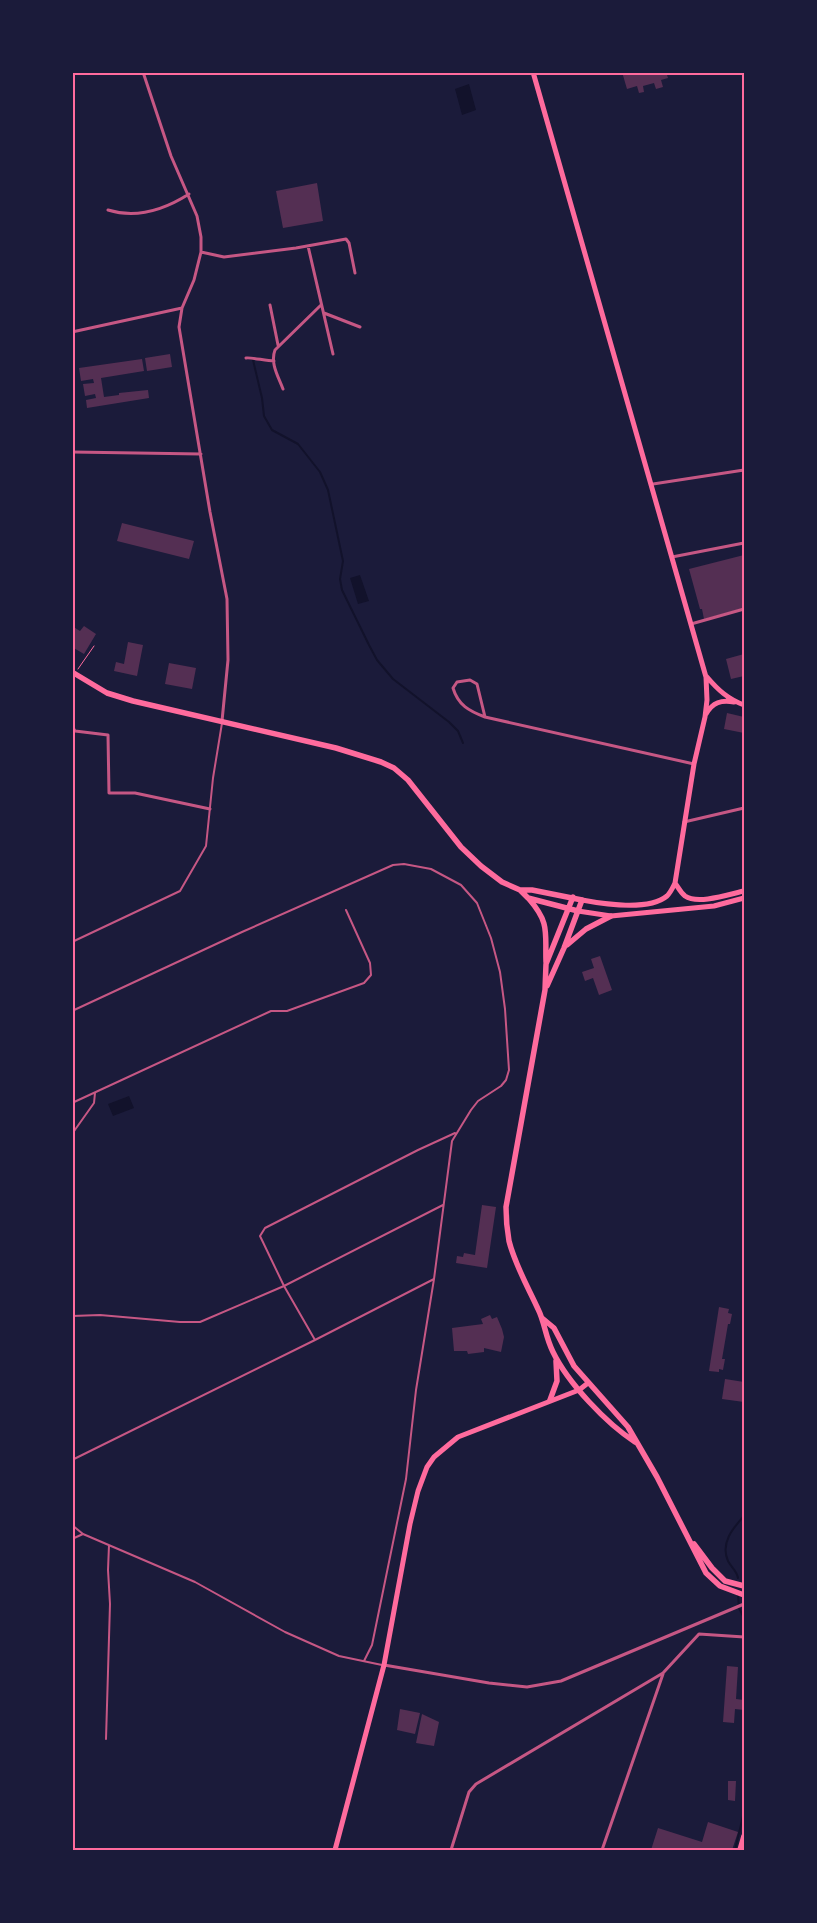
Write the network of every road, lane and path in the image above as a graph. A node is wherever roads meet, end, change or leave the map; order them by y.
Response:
1 (143, 72) edge
2 (533, 72) edge
3 (188, 194) junction
4 (108, 210) dead end
5 (308, 246) junction
6 (201, 252) junction
7 (355, 273) dead end
8 (270, 305) dead end
9 (321, 305) junction
10 (182, 308) junction
11 (324, 313) junction
12 (360, 327) dead end
13 (72, 332) edge
14 (278, 346) junction
15 (333, 354) dead end
16 (246, 358) dead end
17 (274, 361) junction
18 (283, 389) dead end
19 (72, 452) edge
20 (201, 454) junction
21 (744, 470) edge
22 (653, 484) junction
23 (744, 543) edge
24 (672, 557) junction
25 (744, 609) edge
26 (691, 624) junction
27 (94, 646) dead end
28 (74, 673) edge
29 (706, 677) junction
30 (735, 702) junction
31 (744, 705) edge
32 (485, 717) junction
33 (705, 717) junction
34 (222, 721) junction
35 (72, 726) edge
36 (694, 764) junction
37 (744, 808) edge
38 (210, 809) junction
39 (684, 822) junction
40 (675, 882) junction
41 (520, 890) junction
42 (744, 890) edge
43 (573, 897) junction
44 (528, 898) junction
45 (744, 898) edge
46 (582, 900) junction
47 (570, 909) junction
48 (346, 910) dead end
49 (578, 911) junction
50 (611, 916) junction
51 (72, 942) edge
52 (564, 948) junction
53 (546, 964) junction
54 (544, 990) junction
55 (72, 1011) edge
56 (95, 1093) junction
57 (72, 1103) edge
58 (457, 1132) junction
59 (72, 1134) edge
60 (443, 1205) junction
61 (434, 1279) junction
62 (284, 1286) junction
63 (72, 1316) edge
64 (542, 1318) junction
65 (316, 1340) junction
66 (553, 1353) junction
67 (588, 1383) junction
68 (579, 1390) junction
69 (550, 1400) junction
70 (635, 1442) junction
71 (72, 1460) edge
72 (72, 1525) edge
73 (682, 1528) junction
74 (83, 1534) junction
75 (72, 1539) edge
76 (109, 1545) junction
77 (744, 1586) edge
78 (743, 1594) edge
79 (744, 1604) edge
80 (744, 1638) edge
81 (364, 1661) junction
82 (384, 1665) junction
83 (663, 1673) junction
84 (106, 1739) dead end
85 (744, 1836) edge
86 (335, 1850) edge
87 (451, 1850) edge
88 (602, 1850) edge
89 (740, 1850) edge

1 - 3 street
2 - 22 main road
3 - 4 street
3 - 6 street
5 - 6 street
5 - 7 street
5 - 9 street
6 - 10 street
8 - 14 street
9 - 11 street
9 - 14 street
10 - 13 street
10 - 20 street
11 - 12 street
11 - 15 street
14 - 17 street
16 - 17 street
17 - 18 street
19 - 20 street
20 - 34 street
21 - 22 street
22 - 24 main road
23 - 24 street
24 - 26 main road
25 - 26 street
26 - 29 main road
27 - 28 path
28 - 34 main road
29 - 30 main road
29 - 33 main road
30 - 31 main road
30 - 33 main road
32 - 32 street
32 - 36 street
33 - 36 main road
34 - 38 lane
34 - 41 main road
35 - 38 street
36 - 39 main road
37 - 39 street
38 - 51 lane
39 - 40 main road
40 - 42 main road
40 - 46 main road
41 - 43 main road
41 - 44 main road
43 - 46 main road
43 - 47 main road
44 - 47 main road
44 - 53 main road
45 - 50 main road
46 - 49 main road
47 - 49 main road
47 - 53 main road
48 - 56 lane
49 - 50 main road
49 - 52 main road
50 - 52 main road
52 - 54 main road
53 - 54 main road
54 - 64 main road
55 - 58 lane
56 - 57 lane
56 - 59 lane
58 - 60 lane
58 - 62 lane
60 - 61 lane
60 - 62 lane
61 - 65 lane
61 - 81 lane
62 - 63 lane
62 - 65 lane
64 - 66 main road
64 - 67 main road
65 - 71 lane
66 - 68 main road
66 - 69 main road
67 - 68 main road
67 - 70 main road
68 - 69 main road
68 - 70 main road
69 - 82 main road
70 - 73 main road
72 - 74 lane
73 - 77 main road
73 - 78 main road
74 - 75 lane
74 - 76 lane
76 - 81 lane
76 - 84 lane
79 - 82 street
80 - 83 street
81 - 82 lane
82 - 86 main road
83 - 87 street
83 - 88 street
85 - 89 main road

